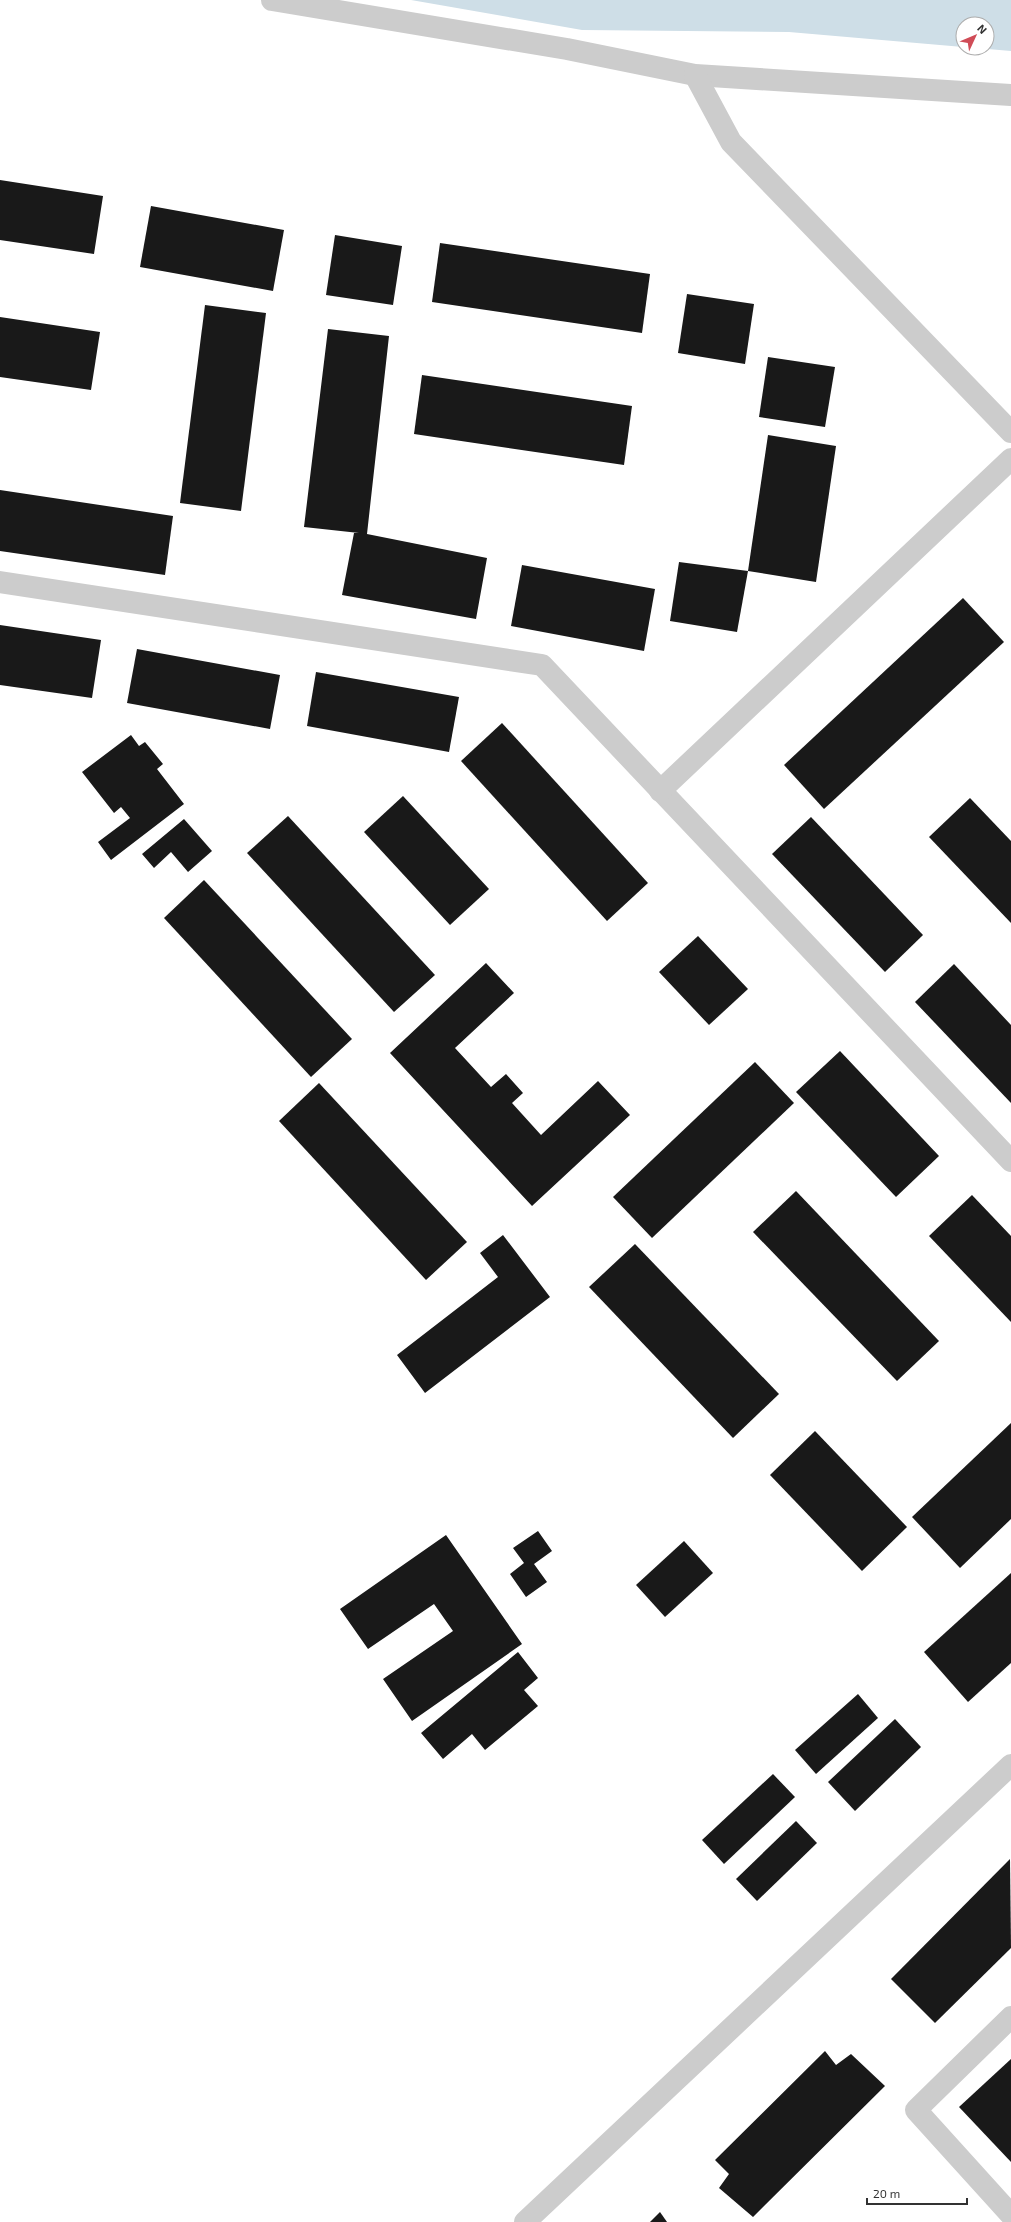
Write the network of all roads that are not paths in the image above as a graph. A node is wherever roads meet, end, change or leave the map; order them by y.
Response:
1 (272, 0) edge
2 (695, 75) junction
3 (1011, 95) edge
4 (1011, 432) edge
5 (1011, 459) edge
6 (0, 582) edge
7 (660, 791) junction
8 (1011, 1161) edge
9 (1011, 1765) edge
10 (1011, 2017) edge
11 (1011, 2215) edge
12 (525, 2222) edge

1 - 2 street
2 - 3 street
2 - 4 street
5 - 7 street
6 - 7 street
7 - 8 street
9 - 12 street
10 - 11 street

